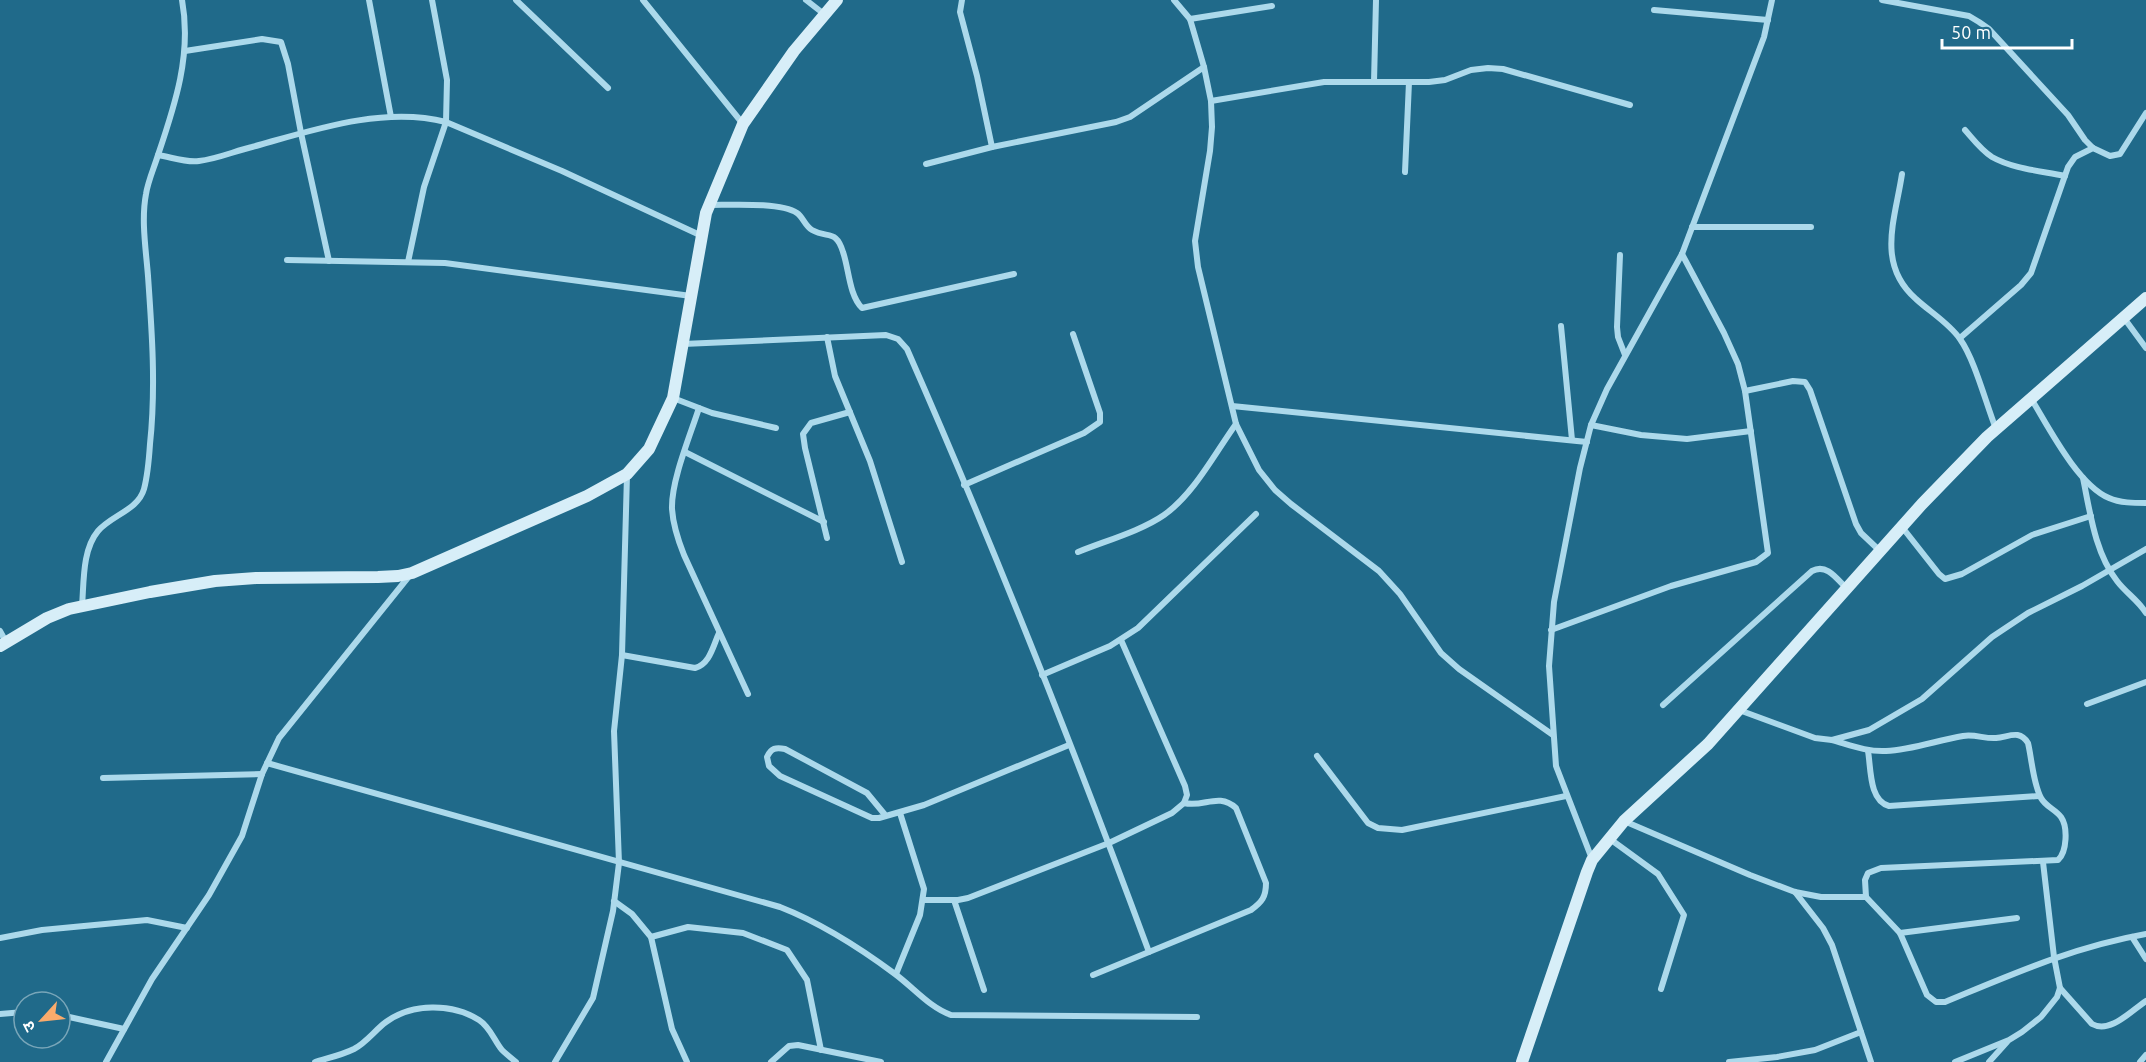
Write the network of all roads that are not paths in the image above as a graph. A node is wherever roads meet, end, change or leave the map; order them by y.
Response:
1 (182, 0) edge
2 (369, 0) edge
3 (432, 0) edge
4 (516, 0) edge
5 (643, 0) edge
6 (806, 0) edge
7 (837, 0) edge
8 (962, 0) edge
9 (1174, 0) edge
10 (1376, 0) edge
11 (1772, 0) edge
12 (1882, 0) edge
13 (1272, 6) dead end
14 (1654, 10) dead end
15 (825, 15) junction
16 (1191, 19) junction
17 (1768, 20) junction
18 (185, 51) junction
19 (1204, 67) junction
20 (1374, 82) junction
21 (1409, 82) junction
22 (608, 88) dead end
23 (1211, 101) junction
24 (1630, 105) dead end
25 (2146, 113) edge
26 (391, 117) junction
27 (446, 122) junction
28 (743, 124) junction
29 (2143, 126) edge
30 (1965, 130) dead end
31 (301, 133) junction
32 (992, 147) junction
33 (2093, 148) junction
34 (159, 155) junction
35 (926, 164) dead end
36 (1405, 172) dead end
37 (1902, 174) dead end
38 (2065, 176) junction
39 (710, 205) junction
40 (1692, 227) junction
41 (1811, 227) dead end
42 (702, 236) junction
43 (1682, 254) junction
44 (1620, 255) dead end
45 (288, 260) dead end
46 (329, 261) junction
47 (408, 262) junction
48 (1014, 274) dead end
49 (692, 296) junction
50 (2146, 298) edge
51 (2124, 318) junction
52 (1561, 326) dead end
53 (1073, 334) dead end
54 (827, 337) junction
55 (1960, 338) junction
56 (683, 344) junction
57 (2146, 348) edge
58 (1625, 355) junction
59 (1745, 391) junction
60 (673, 398) junction
61 (2032, 400) junction
62 (1232, 406) junction
63 (699, 408) junction
64 (850, 412) junction
65 (1236, 424) junction
66 (1591, 425) junction
67 (776, 428) dead end
68 (1996, 429) junction
69 (1750, 431) junction
70 (1572, 440) junction
71 (1587, 442) junction
72 (685, 452) junction
73 (627, 474) junction
74 (2083, 478) junction
75 (964, 485) junction
76 (2146, 504) edge
77 (1256, 514) dead end
78 (2091, 516) junction
79 (824, 522) junction
80 (1902, 526) junction
81 (827, 537) dead end
82 (2146, 549) edge
83 (1880, 551) junction
84 (1078, 552) dead end
85 (902, 562) dead end
86 (2110, 570) junction
87 (412, 573) junction
88 (1847, 589) junction
89 (82, 606) junction
90 (2146, 613) edge
91 (1551, 630) junction
92 (719, 633) junction
93 (2, 640) edge
94 (1120, 640) junction
95 (622, 655) junction
96 (1042, 675) junction
97 (2146, 682) edge
98 (748, 694) dead end
99 (2087, 704) dead end
100 (1663, 705) dead end
101 (1739, 711) junction
102 (1553, 735) junction
103 (1832, 740) junction
104 (1069, 745) junction
105 (1868, 751) junction
106 (1317, 756) dead end
107 (267, 763) junction
108 (262, 774) junction
109 (104, 778) dead end
110 (1566, 796) junction
111 (2040, 796) junction
112 (1184, 803) junction
113 (900, 813) junction
114 (886, 816) junction
115 (1624, 821) junction
116 (1609, 838) junction
117 (1108, 843) junction
118 (1592, 860) junction
119 (2043, 862) junction
120 (619, 863) junction
121 (1795, 892) junction
122 (1866, 897) junction
123 (923, 900) junction
124 (954, 900) junction
125 (614, 901) junction
126 (2017, 918) dead end
127 (187, 928) junction
128 (1900, 933) junction
129 (2146, 934) edge
130 (651, 937) junction
131 (2133, 937) junction
132 (0, 938) edge
133 (1149, 952) junction
134 (2054, 957) junction
135 (2146, 959) edge
136 (896, 974) junction
137 (1093, 975) dead end
138 (2060, 988) junction
139 (1661, 989) dead end
140 (984, 990) dead end
141 (2146, 1001) edge
142 (1197, 1017) dead end
143 (72, 1018) edge
144 (124, 1029) junction
145 (1861, 1032) junction
146 (2009, 1040) junction
147 (821, 1050) junction
148 (2146, 1055) edge
149 (106, 1062) edge
150 (315, 1062) edge
151 (516, 1062) edge
152 (555, 1062) edge
153 (687, 1062) edge
154 (771, 1062) edge
155 (881, 1062) edge
156 (1522, 1062) edge
157 (1729, 1062) edge
158 (1871, 1062) edge
159 (1955, 1062) edge
160 (1989, 1062) edge
161 (2140, 1062) edge

1 - 18 street
2 - 26 street
3 - 27 street
4 - 22 street
5 - 28 street
6 - 15 street
7 - 15 main road
8 - 32 street
9 - 16 street
10 - 20 street
11 - 17 street
12 - 33 street
13 - 16 street
14 - 17 street
15 - 28 main road
16 - 19 street
17 - 40 street
18 - 31 street
18 - 34 street
19 - 23 street
19 - 32 street
20 - 21 street
20 - 23 street
21 - 24 street
21 - 36 street
23 - 62 street
25 - 29 street
26 - 27 street
26 - 31 street
27 - 42 street
27 - 47 street
28 - 39 main road
29 - 33 street
30 - 38 street
31 - 34 street
31 - 46 street
32 - 35 street
33 - 38 street
34 - 89 street
37 - 55 street
38 - 55 street
39 - 42 main road
39 - 48 street
40 - 41 street
40 - 43 street
42 - 49 main road
43 - 58 street
43 - 59 street
44 - 58 street
45 - 46 street
46 - 47 street
47 - 49 street
49 - 56 main road
50 - 51 main road
51 - 57 street
51 - 61 main road
52 - 70 street
53 - 75 street
54 - 56 street
54 - 64 street
54 - 75 street
55 - 68 street
56 - 60 main road
58 - 66 street
59 - 69 street
59 - 83 street
60 - 63 street
60 - 73 main road
61 - 68 main road
61 - 74 street
62 - 65 street
62 - 70 street
63 - 67 street
63 - 72 street
64 - 79 street
64 - 85 street
65 - 84 street
65 - 102 street
66 - 69 street
66 - 71 street
68 - 80 main road
69 - 91 street
70 - 71 street
71 - 91 street
72 - 79 street
72 - 92 street
73 - 87 main road
73 - 95 street
74 - 76 street
74 - 78 street
75 - 96 street
77 - 94 street
78 - 80 street
78 - 86 street
79 - 81 street
80 - 83 main road
82 - 86 street
83 - 88 main road
86 - 90 street
86 - 103 street
87 - 89 main road
87 - 107 street
88 - 100 street
88 - 101 main road
89 - 93 main road
91 - 102 street
92 - 95 street
92 - 98 street
94 - 96 street
94 - 112 street
95 - 120 street
96 - 104 street
97 - 99 street
101 - 103 street
101 - 115 main road
102 - 110 street
103 - 105 street
104 - 113 street
104 - 117 street
105 - 111 street
105 - 111 street
106 - 110 street
107 - 108 street
107 - 120 street
108 - 109 street
108 - 127 street
110 - 118 street
111 - 119 street
112 - 117 street
112 - 133 street
113 - 114 street
113 - 123 street
114 - 114 street
115 - 116 main road
115 - 121 street
116 - 118 main road
116 - 139 street
117 - 124 street
117 - 133 street
118 - 156 main road
119 - 122 street
119 - 134 street
120 - 125 street
120 - 136 street
121 - 122 street
121 - 145 street
122 - 128 street
123 - 124 street
123 - 136 street
124 - 140 street
125 - 130 street
125 - 152 street
126 - 128 street
127 - 132 street
127 - 144 street
128 - 134 street
129 - 131 street
130 - 147 street
130 - 153 street
131 - 134 street
131 - 135 street
133 - 137 street
134 - 138 street
136 - 142 street
138 - 141 street
138 - 146 street
143 - 144 street
144 - 149 street
145 - 157 street
145 - 158 street
146 - 159 street
146 - 160 street
147 - 154 street
147 - 155 street
148 - 161 street
150 - 151 street

